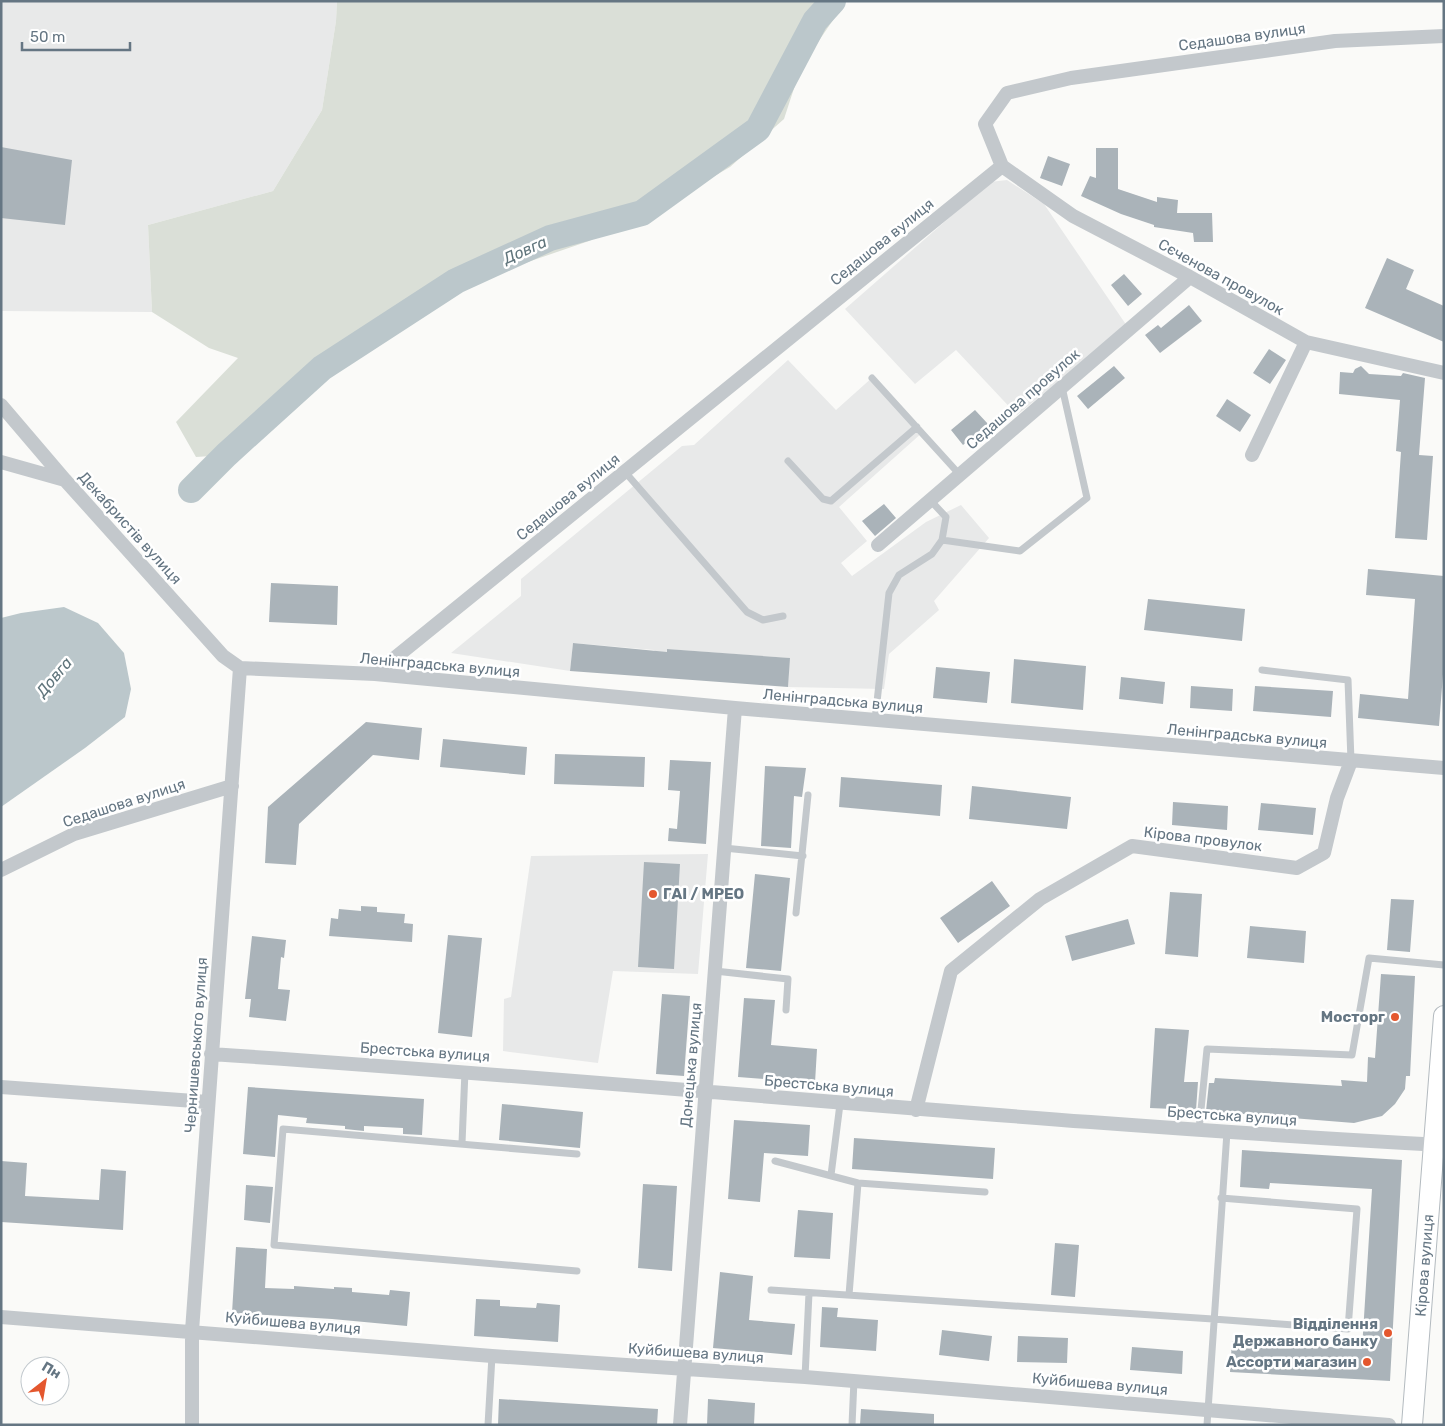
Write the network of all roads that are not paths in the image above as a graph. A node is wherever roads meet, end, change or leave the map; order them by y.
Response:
1 (1444, 36) edge
2 (1002, 166) junction
3 (1190, 277) junction
4 (1306, 342) junction
5 (1444, 373) edge
6 (872, 378) dead end
7 (1062, 387) junction
8 (1, 405) edge
9 (917, 427) junction
10 (1252, 455) dead end
11 (788, 461) dead end
12 (1, 462) edge
13 (624, 472) junction
14 (960, 474) junction
15 (65, 480) junction
16 (930, 500) junction
17 (942, 540) junction
18 (878, 545) dead end
19 (783, 616) dead end
20 (240, 668) junction
21 (1262, 670) dead end
22 (376, 674) junction
23 (736, 708) junction
24 (876, 720) junction
25 (1351, 761) junction
26 (1444, 768) edge
27 (232, 786) junction
28 (808, 795) dead end
29 (723, 848) junction
30 (803, 856) junction
31 (1, 870) edge
32 (796, 913) dead end
33 (1444, 965) edge
34 (715, 971) junction
35 (786, 1010) dead end
36 (1444, 1016) edge
37 (211, 1054) junction
38 (465, 1071) junction
39 (1, 1087) edge
40 (704, 1091) junction
41 (208, 1102) junction
42 (840, 1104) junction
43 (916, 1110) junction
44 (1199, 1130) junction
45 (1227, 1132) junction
46 (462, 1143) junction
47 (1439, 1145) edge
48 (577, 1154) dead end
49 (775, 1161) dead end
50 (831, 1175) junction
51 (858, 1183) junction
52 (985, 1192) dead end
53 (1221, 1198) junction
54 (578, 1271) dead end
55 (771, 1290) dead end
56 (809, 1293) junction
57 (849, 1295) junction
58 (1, 1317) edge
59 (1213, 1318) junction
60 (192, 1331) junction
61 (492, 1356) junction
62 (685, 1367) junction
63 (805, 1376) junction
64 (854, 1380) junction
65 (1208, 1410) junction
66 (192, 1425) edge
67 (488, 1425) edge
68 (680, 1425) edge
69 (852, 1425) edge
70 (1207, 1425) edge
71 (1389, 1425) edge
72 (1412, 1425) edge

1 - 2 street, Седашова вулиця
2 - 3 street, Сєченова провулок
2 - 13 street, Седашова вулиця
3 - 4 street, Сєченова провулок
3 - 7 street, Седашова провулок
4 - 5 street, Сєченова провулок
4 - 10 street
6 - 9 lane
7 - 14 street, Седашова провулок
7 - 17 lane
8 - 15 street, Декабристів вулиця
9 - 11 lane
9 - 14 lane
12 - 15 street
13 - 19 lane
13 - 22 street, Седашова вулиця
14 - 16 street, Седашова провулок
15 - 20 street, Декабристів вулиця
16 - 17 lane
16 - 18 street, Седашова провулок
17 - 24 lane
20 - 22 street, Ленінградська вулиця
20 - 27 street, Чернишевського вулиця
21 - 25 lane
22 - 23 street, Ленінградська вулиця
23 - 24 street, Ленінградська вулиця
23 - 29 street, Донецька вулиця
24 - 25 street, Ленінградська вулиця
25 - 26 street, Ленінградська вулиця
25 - 43 street, Кірова провулок
27 - 31 street, Седашова вулиця
27 - 37 street, Чернишевського вулиця
28 - 30 lane
29 - 30 lane
29 - 34 street, Донецька вулиця
30 - 32 lane
33 - 44 lane
34 - 35 lane
34 - 40 street, Донецька вулиця
36 - 47 main road, Кірова вулиця
37 - 38 street, Брестська вулиця
37 - 41 street, Чернишевського вулиця
38 - 40 street, Брестська вулиця
38 - 46 lane
39 - 41 street
40 - 42 street, Брестська вулиця
40 - 62 street, Донецька вулиця
41 - 60 street, Чернишевського вулиця
42 - 43 street, Брестська вулиця
42 - 50 lane
43 - 44 street, Брестська вулиця
44 - 45 street, Брестська вулиця
45 - 47 street, Брестська вулиця
45 - 53 lane
46 - 48 lane
46 - 54 lane
47 - 72 main road, Кірова вулиця
49 - 50 lane
50 - 51 lane
51 - 52 lane
51 - 57 lane
53 - 59 lane
53 - 59 lane
55 - 56 lane
56 - 57 lane
56 - 63 lane
57 - 59 lane
58 - 60 street, Куйбишева вулиця
59 - 65 lane
60 - 61 street, Куйбишева вулиця
60 - 66 street, Чернишевського вулиця
61 - 62 street, Куйбишева вулиця
61 - 67 lane
62 - 63 street, Куйбишева вулиця
62 - 68 street, Донецька вулиця
63 - 64 street, Куйбишева вулиця
64 - 65 street, Куйбишева вулиця
64 - 69 lane
65 - 70 lane
65 - 71 street, Куйбишева вулиця

